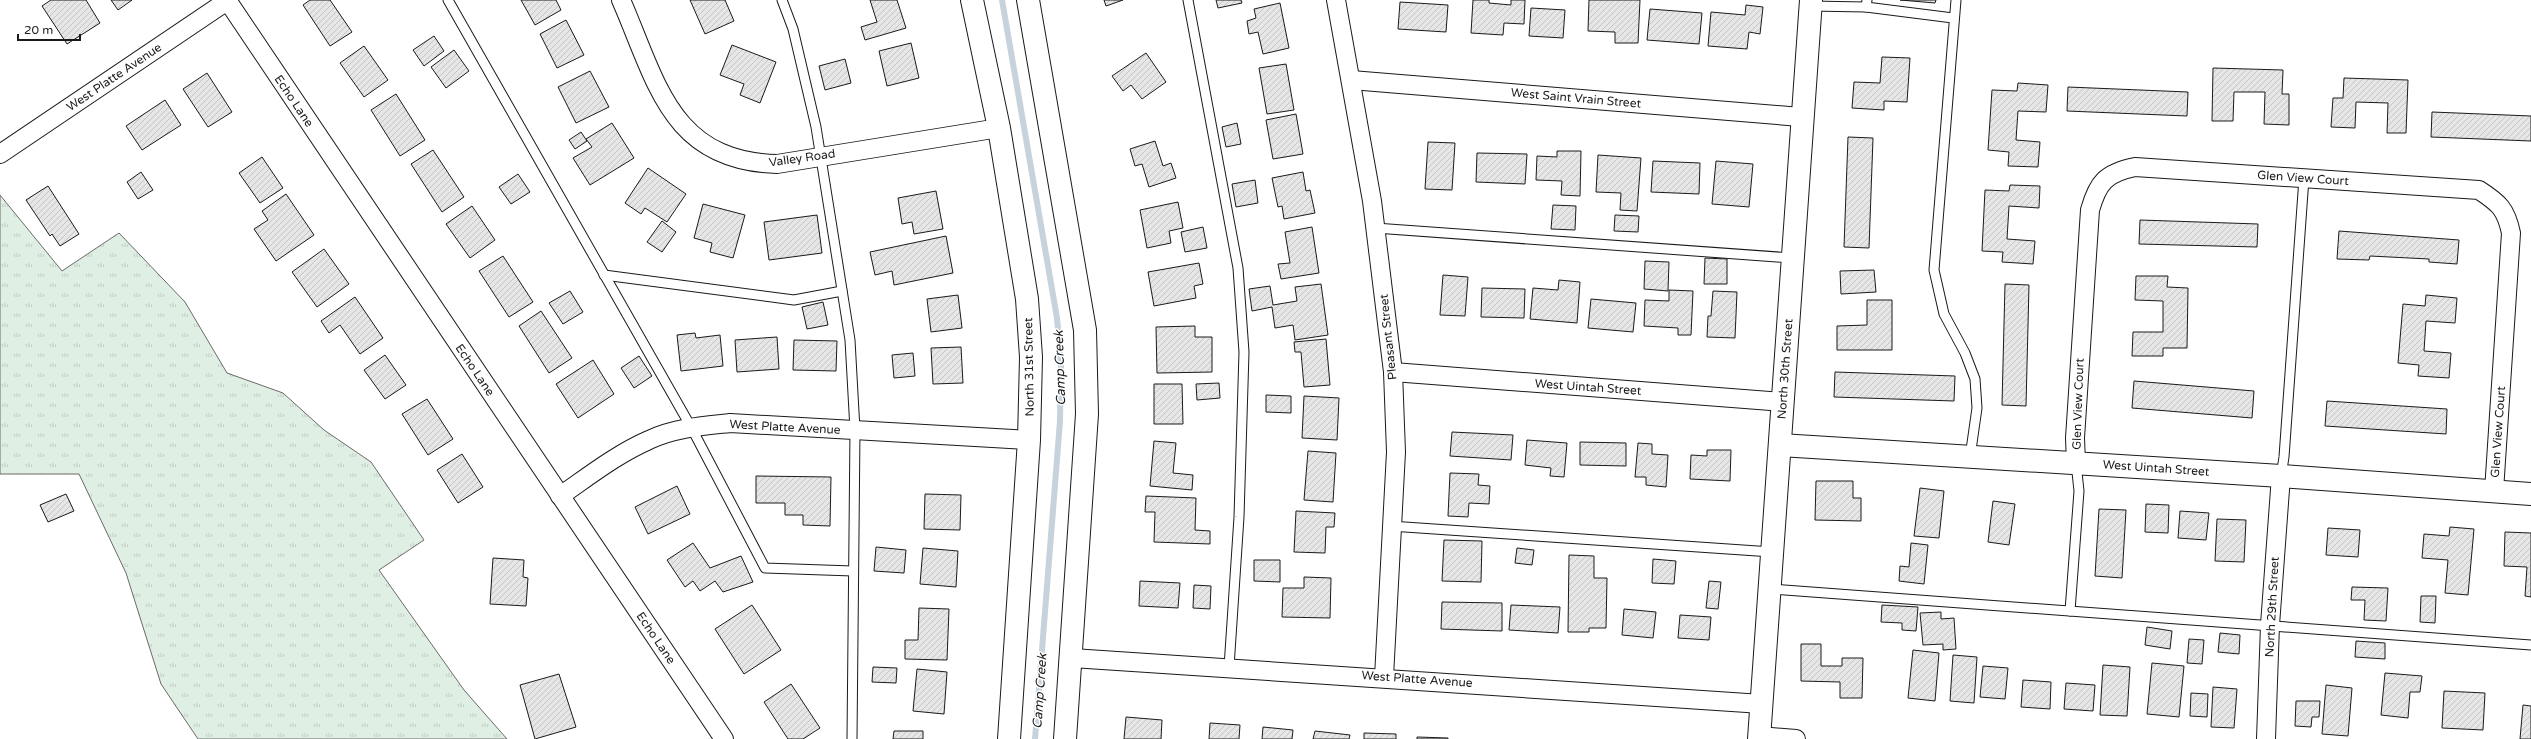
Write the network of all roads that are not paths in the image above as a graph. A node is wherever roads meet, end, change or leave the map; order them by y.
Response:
1 (227, 0) edge
2 (448, 0) edge
3 (621, 0) edge
4 (782, 0) edge
5 (972, 0) edge
6 (1028, 0) edge
7 (1188, 0) edge
8 (1336, 0) edge
9 (1956, 0) edge
10 (1810, 3) edge
11 (1867, 4) edge
12 (1954, 18) junction
13 (1351, 80) junction
14 (1801, 117) junction
15 (999, 128) junction
16 (0, 154) edge
17 (822, 156) junction
18 (2304, 178) junction
19 (1375, 228) junction
20 (1792, 258) junction
21 (604, 275) junction
22 (842, 291) junction
23 (1393, 372) junction
24 (1783, 402) junction
25 (691, 427) junction
26 (855, 430) junction
27 (1029, 440) junction
28 (1780, 446) junction
29 (1970, 457) junction
30 (2076, 463) junction
31 (2280, 476) junction
32 (2494, 491) junction
33 (2531, 494) edge
34 (560, 496) junction
35 (1390, 526) junction
36 (1772, 552) junction
37 (853, 571) junction
38 (1770, 589) junction
39 (2070, 611) junction
40 (2270, 625) junction
41 (2531, 644) edge
42 (1072, 658) junction
43 (1229, 668) junction
44 (1384, 677) junction
45 (1762, 704) junction
46 (1759, 738) edge
47 (724, 739) edge
48 (852, 739) edge
49 (1009, 739) edge
50 (1065, 739) edge
51 (1796, 739) edge
52 (2266, 739) edge

1 - 16 street, West Platte Avenue
1 - 34 street, Echo Lane
2 - 21 lane
3 - 17 street, Valley Road
4 - 17 lane
5 - 15 main road, North 31st Street
6 - 42 main road
7 - 43 lane
8 - 13 street, Pleasant Street
9 - 12 lane
10 - 11 lane
10 - 14 main road, North 30th Street
11 - 12 lane
12 - 29 lane
13 - 14 street, West Saint Vrain Street
13 - 19 street, Pleasant Street
14 - 20 main road, North 30th Street
15 - 17 street, Valley Road
15 - 27 main road, North 31st Street
17 - 22 lane
18 - 30 street, Glen View Court
18 - 31 lane
18 - 32 street, Glen View Court
19 - 20 lane
19 - 23 street, Pleasant Street
20 - 24 main road, North 30th Street
21 - 22 lane
21 - 25 lane
22 - 26 lane
23 - 24 street, West Uintah Street
23 - 35 street, Pleasant Street
24 - 28 main road, North 30th Street
25 - 26 street, West Platte Avenue
25 - 34 street, West Platte Avenue
25 - 37 lane
26 - 27 street, West Platte Avenue
26 - 37 lane
27 - 49 main road, North 31st Street
28 - 29 main road, West Uintah Street
28 - 36 main road, North 30th Street
29 - 30 main road, West Uintah Street
30 - 31 main road, West Uintah Street
30 - 39 lane
31 - 32 main road, West Uintah Street
31 - 40 street, North 29th Street
32 - 33 main road, West Uintah Street
34 - 47 street, Echo Lane
35 - 36 lane
35 - 44 street, Pleasant Street
36 - 38 main road, North 30th Street
37 - 48 lane
38 - 39 lane
38 - 45 main road, North 30th Street
39 - 40 lane
40 - 41 lane
40 - 52 street, North 29th Street
42 - 43 street, West Platte Avenue
42 - 50 main road
43 - 44 street, West Platte Avenue
44 - 45 street, West Platte Avenue
45 - 46 main road, North 30th Street
46 - 51 street

